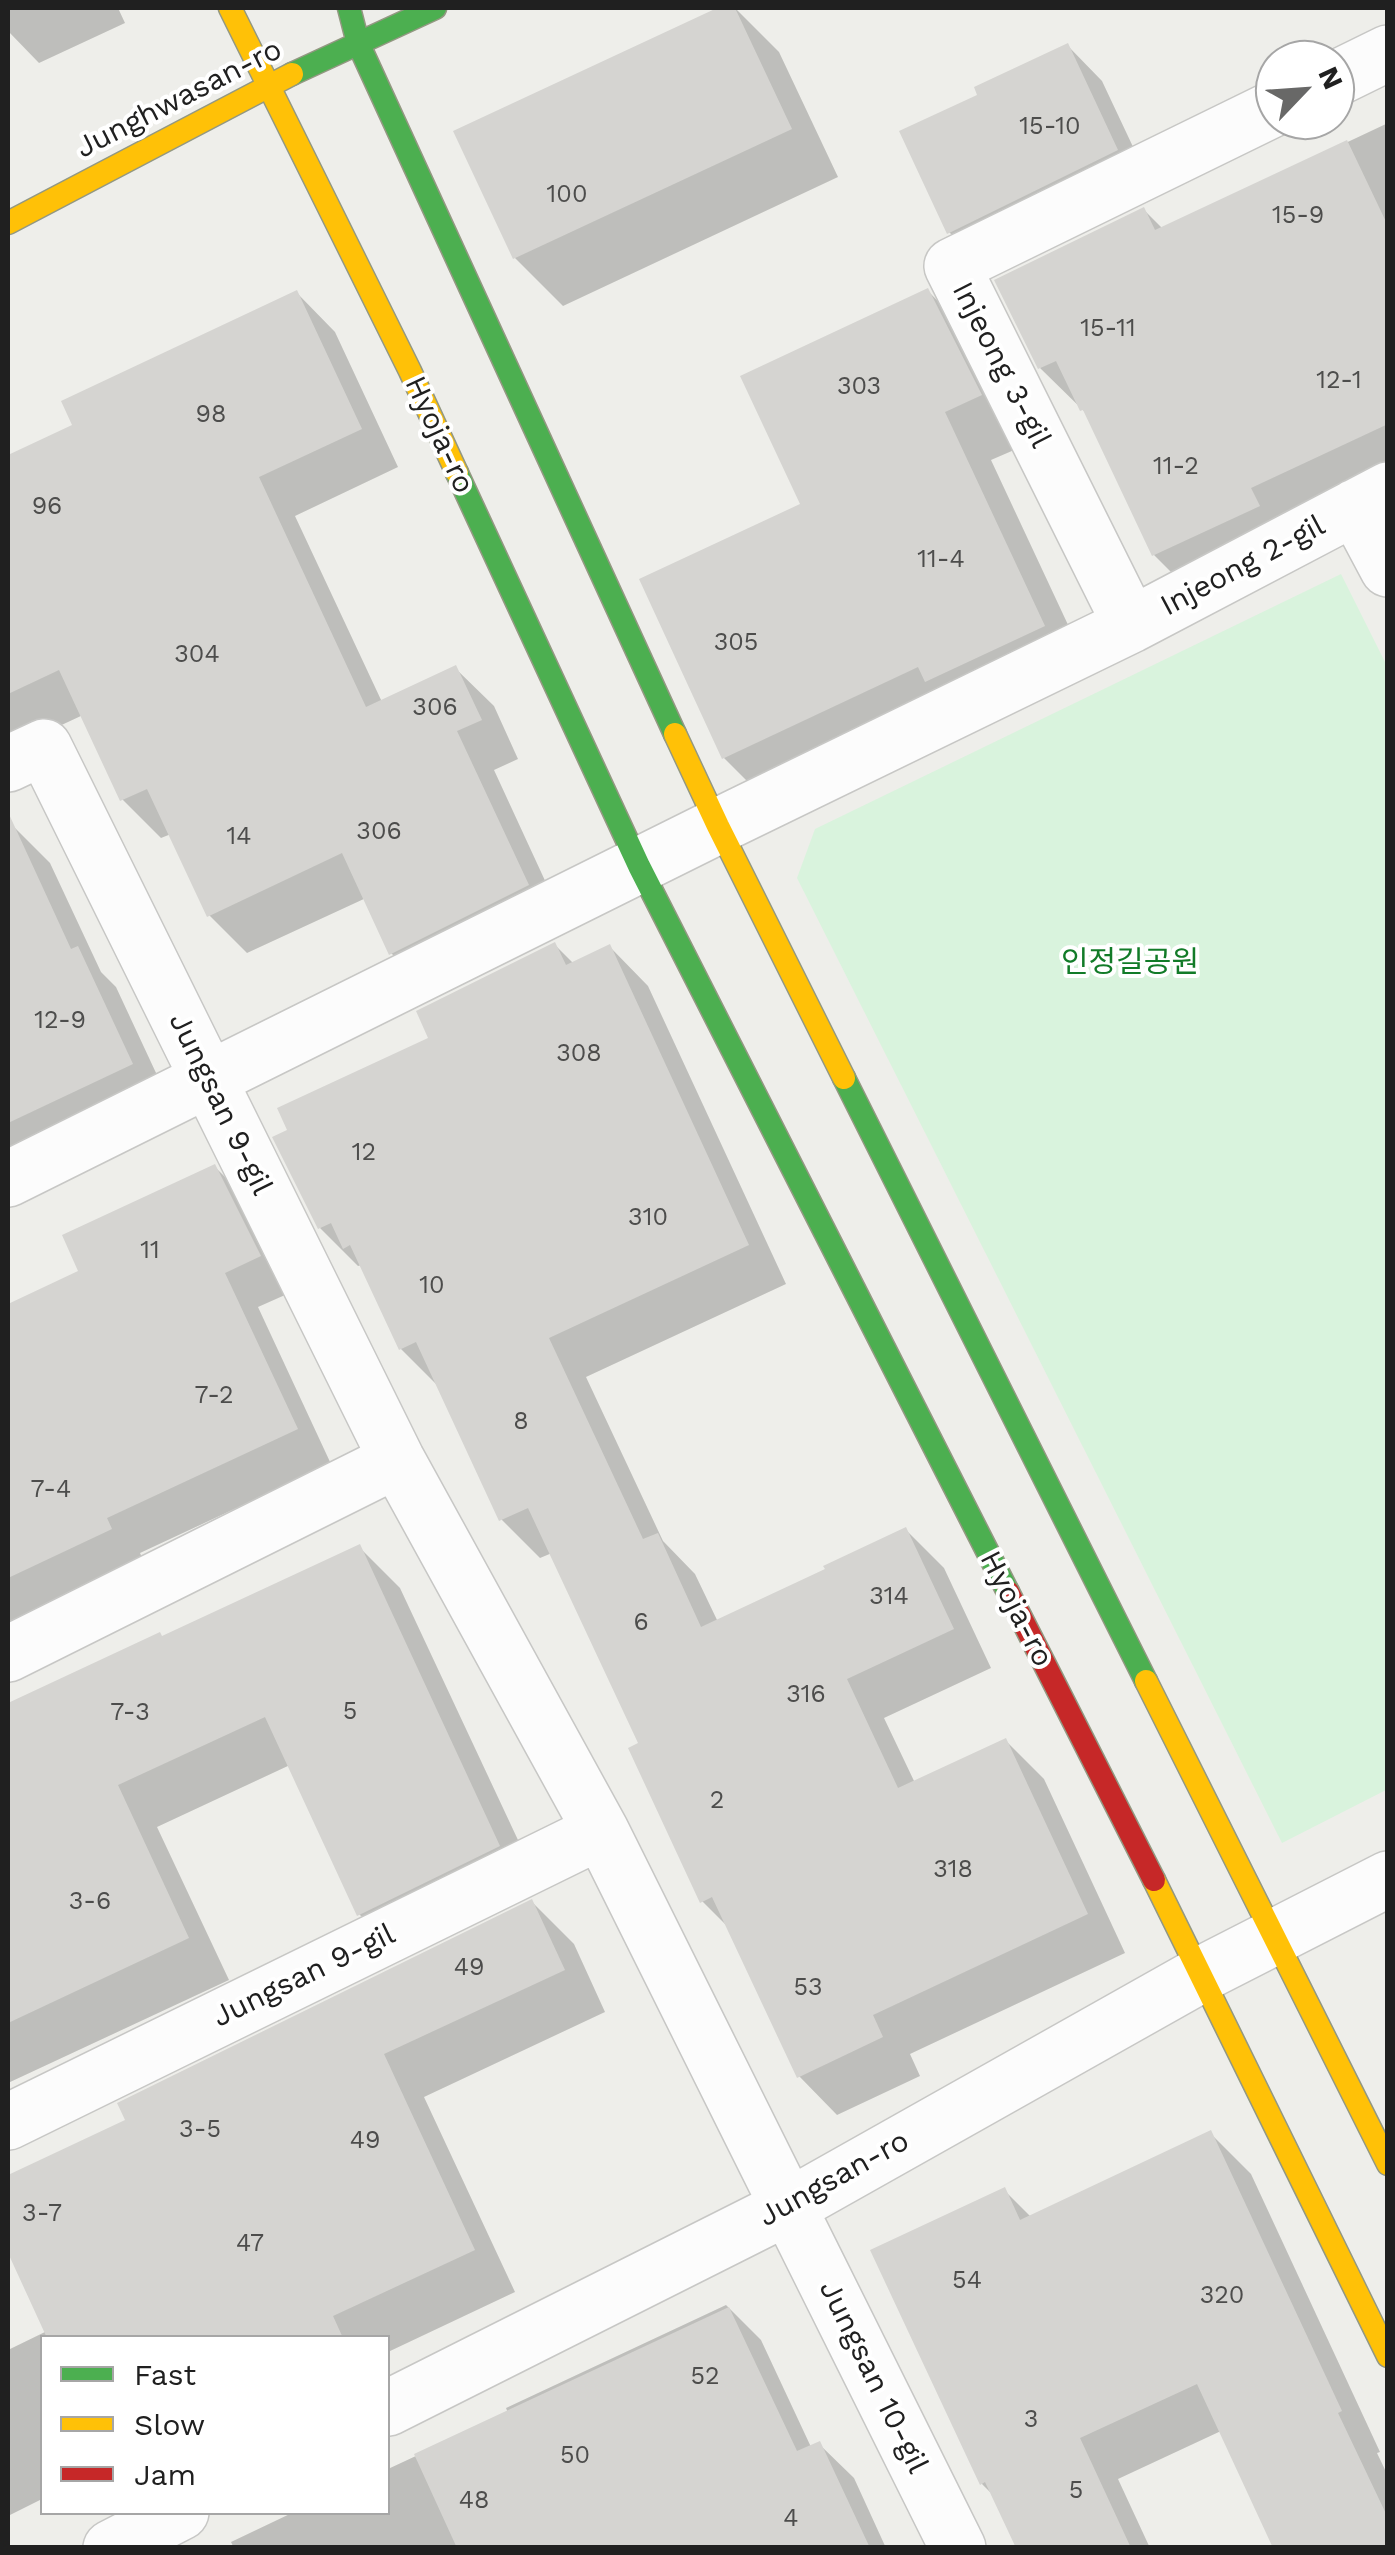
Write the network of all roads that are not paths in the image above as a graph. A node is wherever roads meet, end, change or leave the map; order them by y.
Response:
1 (230, 8) edge
2 (349, 8) edge
3 (435, 8) edge
4 (358, 43) junction
5 (1388, 53) edge
6 (1355, 69) edge
7 (267, 86) junction
8 (1255, 118) edge
9 (8, 222) edge
10 (1371, 498) edge
11 (1388, 569) edge
12 (1131, 625) junction
13 (26, 756) edge
14 (718, 826) junction
15 (639, 866) junction
16 (208, 1080) junction
17 (8, 1179) edge
18 (396, 1460) junction
19 (8, 1654) edge
20 (601, 1831) junction
21 (1388, 1879) edge
22 (1274, 1938) junction
23 (1202, 1974) junction
24 (8, 2122) edge
25 (1388, 2164) edge
26 (788, 2206) junction
27 (1388, 2356) edge
28 (390, 2407) edge
29 (175, 2515) edge
30 (111, 2548) edge
31 (958, 2548) edge

1 - 7 street, Hyoja-ro
2 - 4 street
3 - 4 street, Junghwasan-ro
4 - 7 street, Junghwasan-ro
4 - 14 street
5 - 6 street
7 - 9 street, Junghwasan-ro
7 - 15 street, Hyoja-ro
8 - 12 street, Injeong 3-gil
10 - 11 street, Injeong 2-gil
10 - 12 street, Injeong 2-gil
12 - 14 street
13 - 16 street, Jungsan 9-gil
14 - 15 street
14 - 22 street
15 - 16 street
15 - 23 street, Hyoja-ro
16 - 17 street
16 - 18 street, Jungsan 9-gil
18 - 19 street
18 - 20 street, Jungsan 9-gil
20 - 24 street, Jungsan 9-gil
20 - 26 street, Jungsan 9-gil
21 - 22 street, Jungsan-ro
22 - 23 street, Jungsan-ro
22 - 25 street
23 - 26 street, Jungsan-ro
23 - 27 street, Hyoja-ro
26 - 28 street, Jungsan-ro
26 - 31 street, Jungsan 10-gil
29 - 30 street

